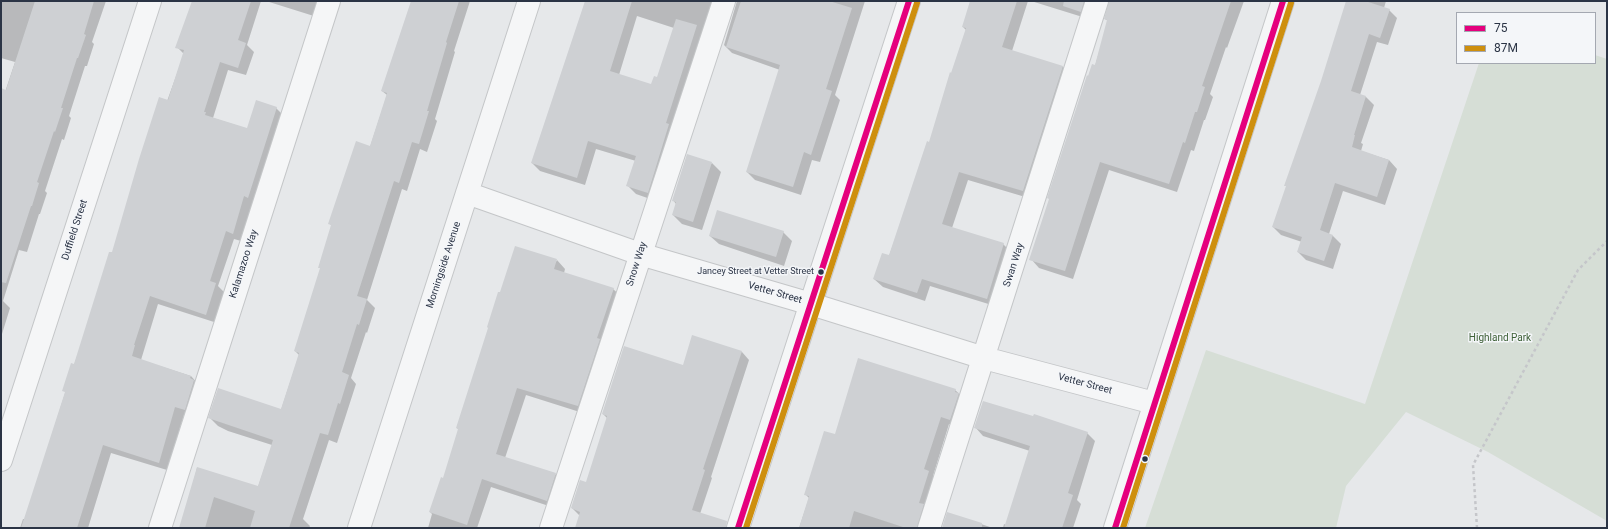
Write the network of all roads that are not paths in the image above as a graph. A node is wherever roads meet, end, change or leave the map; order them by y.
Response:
1 (150, 1) edge
2 (329, 1) edge
3 (529, 1) edge
4 (724, 1) edge
5 (909, 1) edge
6 (1097, 1) edge
7 (1283, 1) edge
8 (467, 193) junction
9 (640, 254) junction
10 (811, 304) junction
11 (984, 358) junction
12 (1154, 402) junction
13 (1, 460) edge
14 (160, 528) edge
15 (359, 528) edge
16 (551, 528) edge
17 (738, 528) edge
18 (929, 528) edge
19 (1115, 528) edge

1 - 13 street, Duffield Street
2 - 14 street, Kalamazoo Way
3 - 8 street, Morningside Avenue
4 - 9 street, Snow Way
5 - 10 street
6 - 11 street, Swan Way
7 - 12 street
8 - 9 street, Vetter Street
8 - 15 street, Morningside Avenue
9 - 10 street, Vetter Street
9 - 16 street, Snow Way
10 - 11 street, Vetter Street
10 - 17 street
11 - 12 street, Vetter Street
11 - 18 street, Swan Way
12 - 19 street

